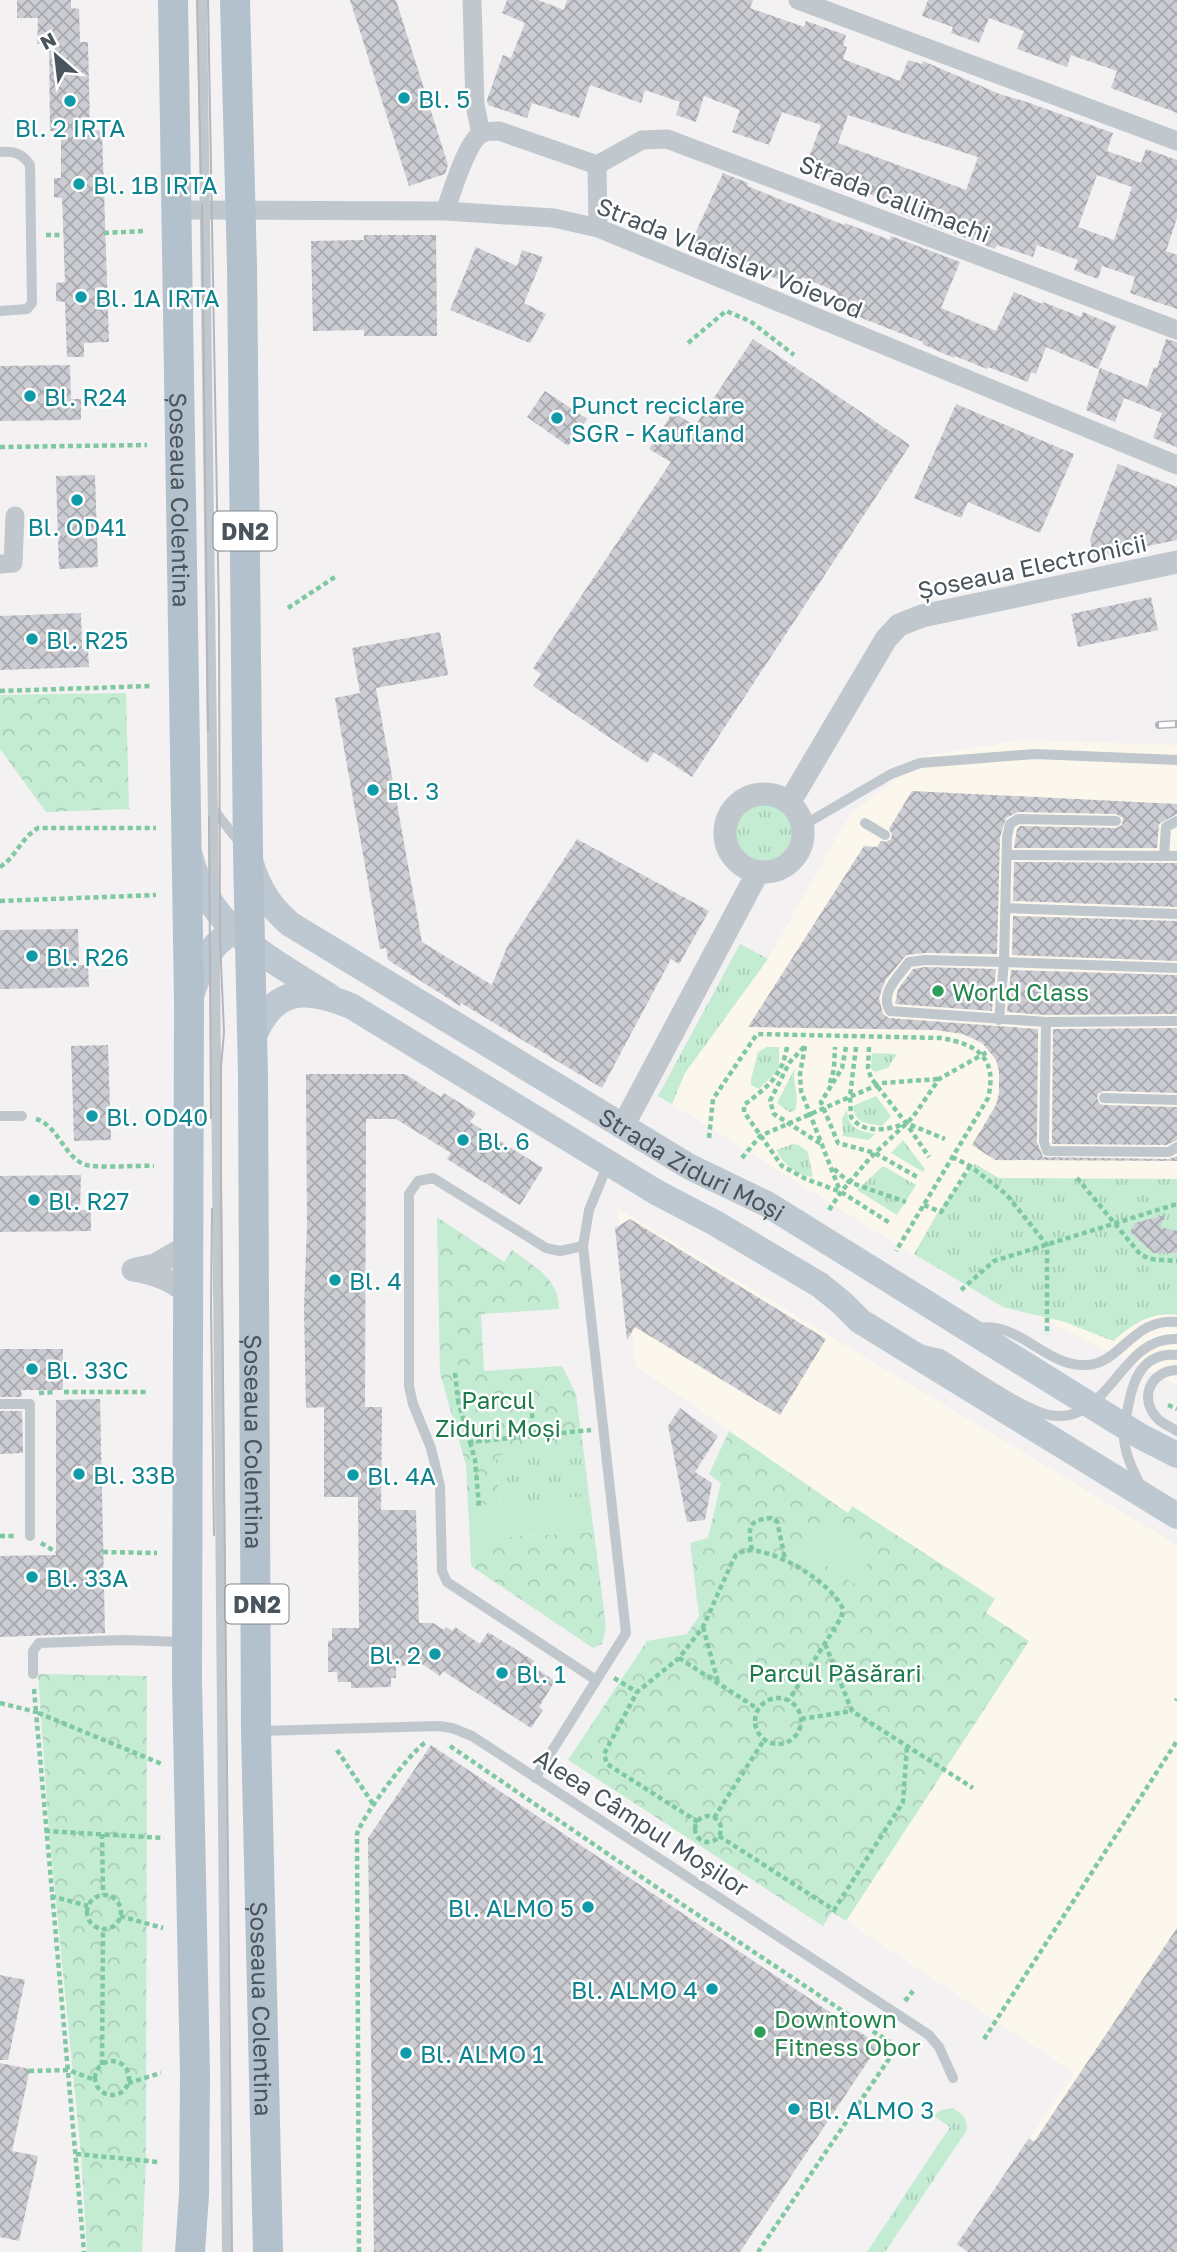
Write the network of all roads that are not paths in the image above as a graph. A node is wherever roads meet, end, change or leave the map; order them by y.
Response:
1 (173, 0) edge
2 (202, 0) edge
3 (235, 0) edge
4 (472, 0) edge
5 (798, 0) edge
6 (481, 134) junction
7 (1177, 141) edge
8 (0, 152) edge
9 (597, 164) junction
10 (176, 210) junction
11 (206, 210) junction
12 (240, 210) junction
13 (444, 211) junction
14 (598, 228) junction
15 (0, 311) edge
16 (1177, 330) edge
17 (1177, 465) edge
18 (15, 516) dead end
19 (1177, 562) edge
20 (0, 564) edge
21 (1177, 760) edge
22 (789, 803) junction
23 (213, 809) junction
24 (1116, 821) dead end
25 (1177, 821) edge
26 (865, 823) dead end
27 (802, 826) junction
28 (886, 835) dead end
29 (185, 836) junction
30 (248, 852) junction
31 (1007, 855) junction
32 (1164, 856) junction
33 (1177, 856) edge
34 (758, 872) junction
35 (1006, 908) junction
36 (1177, 914) edge
37 (290, 924) junction
38 (227, 929) junction
39 (1004, 962) junction
40 (1177, 968) edge
41 (337, 1000) junction
42 (189, 1001) junction
43 (999, 1020) junction
44 (1177, 1021) edge
45 (1046, 1022) junction
46 (252, 1041) junction
47 (1104, 1098) dead end
48 (1177, 1100) edge
49 (0, 1116) edge
50 (22, 1116) road end
51 (623, 1126) junction
52 (1177, 1147) edge
53 (608, 1164) junction
54 (188, 1246) junction
55 (583, 1247) junction
56 (188, 1294) junction
57 (1177, 1322) edge
58 (971, 1329) junction
59 (1177, 1339) edge
60 (896, 1344) junction
61 (1177, 1355) edge
62 (1177, 1370) edge
63 (0, 1404) edge
64 (1090, 1405) junction
65 (1125, 1426) junction
66 (1177, 1432) edge
67 (1177, 1455) edge
68 (1147, 1497) junction
69 (1177, 1516) edge
70 (30, 1536) dead end
71 (187, 1642) junction
72 (33, 1674) road end
73 (596, 1680) junction
74 (256, 1732) junction
75 (535, 1778) junction
76 (953, 2078) dead end
77 (190, 2252) edge
78 (228, 2252) edge
79 (268, 2252) edge

1 - 10 main road, Șoseaua Colentina / DN2
2 - 11 lane
3 - 12 main road, Șoseaua Colentina / DN2
4 - 6 street
5 - 7 street
6 - 9 street
6 - 13 street
8 - 15 lane
9 - 14 street
9 - 16 street, Strada Callimachi
10 - 11 street
10 - 29 main road, Șoseaua Colentina / DN2
11 - 12 street, Strada Vladislav Voievod
11 - 23 lane
12 - 13 street, Strada Vladislav Voievod
12 - 30 main road, Șoseaua Colentina / DN2
13 - 14 street, Strada Vladislav Voievod
14 - 17 street, Strada Vladislav Voievod
18 - 20 street
19 - 22 street, Șoseaua Electronicii
21 - 27 lane
22 - 27 street
22 - 34 street
23 - 30 lane
23 - 38 lane
24 - 31 lane
25 - 32 lane
26 - 28 lane
27 - 34 street
29 - 38 main road, Strada Ziduri Moși
29 - 42 main road, Șoseaua Colentina / DN2
30 - 37 main road, Șoseaua Colentina
30 - 38 main road, Șoseaua Colentina / DN2
31 - 32 lane
31 - 35 lane
32 - 33 lane
34 - 51 street
35 - 36 lane
35 - 39 lane
37 - 38 main road
37 - 51 main road, Strada Ziduri Moși
38 - 41 main road, Strada Ziduri Moși
38 - 42 main road, Șoseaua Colentina
38 - 46 main road, Șoseaua Colentina / DN2
38 - 78 lane
39 - 40 lane
39 - 43 lane
39 - 43 lane
41 - 46 main road, Strada Ziduri Moși
41 - 53 main road, Strada Ziduri Moși
42 - 54 main road, Șoseaua Colentina / DN2
43 - 45 lane
44 - 45 lane
45 - 52 lane
46 - 74 main road, Șoseaua Colentina / DN2
47 - 48 lane
49 - 50 lane
51 - 58 main road, Strada Ziduri Moși
53 - 55 lane
53 - 60 main road, Strada Ziduri Moși
54 - 56 main road, Șoseaua Colentina / DN2
54 - 56 street
55 - 73 lane
55 - 73 lane
56 - 71 main road, Șoseaua Colentina / DN2
57 - 58 lane
58 - 64 main road, Strada Ziduri Moși
59 - 64 lane, Strada Ziduri Moși
60 - 64 lane, Strada Ziduri Moși
60 - 68 main road, Strada Ziduri Moși
61 - 65 lane
62 - 66 lane
63 - 70 lane
64 - 65 main road, Strada Ziduri Moși
65 - 67 main road, Strada Ziduri Moși
65 - 68 lane
68 - 69 main road, Strada Ziduri Moși
71 - 72 lane
71 - 77 main road, Șoseaua Colentina / DN2
73 - 75 lane
74 - 75 lane, Aleea Câmpul Moșilor
74 - 79 main road, Șoseaua Colentina / DN2
75 - 76 lane, Aleea Câmpul Moșilor

